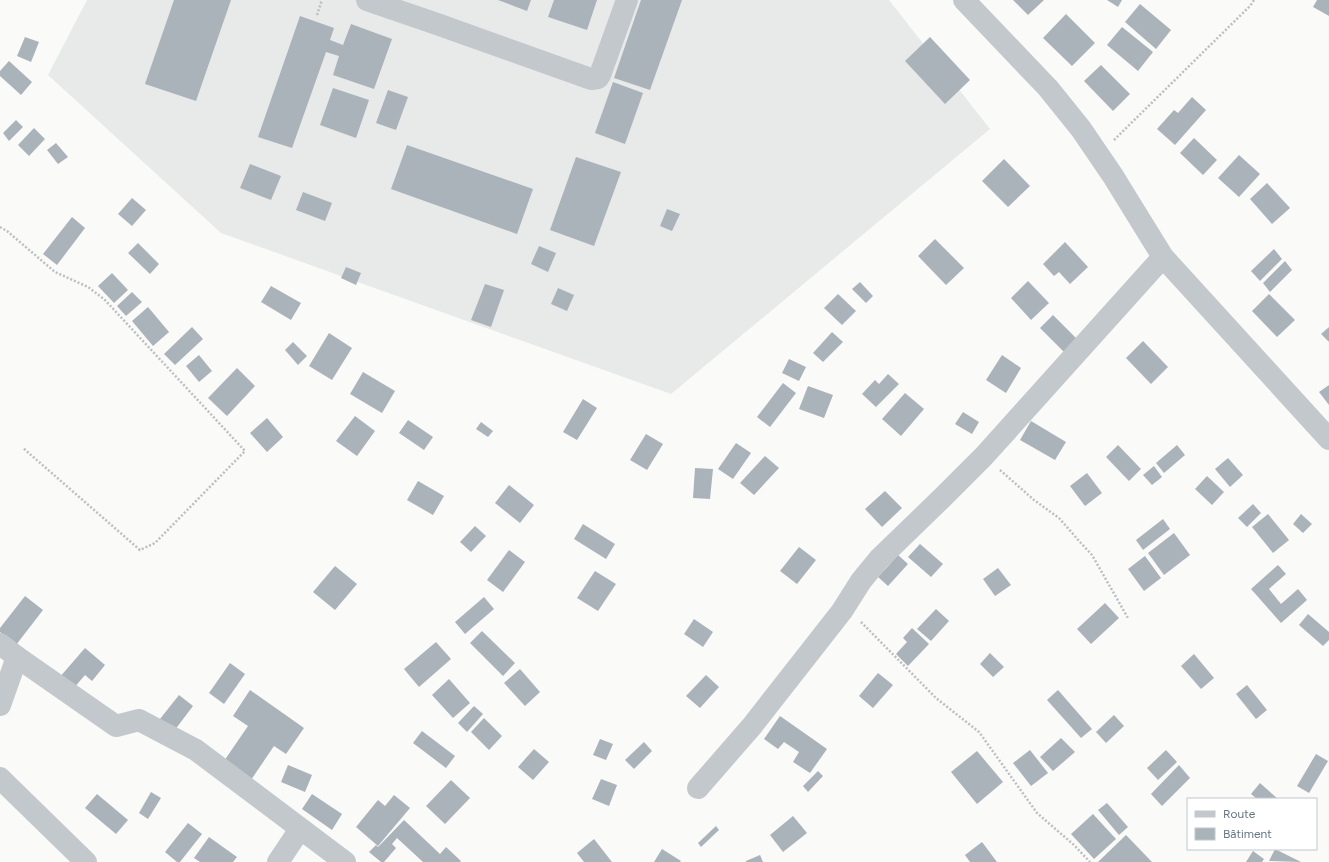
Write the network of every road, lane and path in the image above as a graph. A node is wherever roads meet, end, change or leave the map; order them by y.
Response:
1 (322, 0) edge
2 (367, 0) edge
3 (627, 0) edge
4 (964, 0) edge
5 (1254, 0) edge
6 (316, 16) dead end
7 (1099, 155) junction
8 (0, 227) edge
9 (1163, 257) junction
10 (1329, 439) edge
11 (23, 448) dead end
12 (984, 456) junction
13 (842, 611) junction
14 (1128, 618) dead end
15 (0, 644) edge
16 (17, 657) junction
17 (0, 705) edge
18 (0, 778) edge
19 (698, 788) dead end
20 (300, 829) junction
21 (86, 862) edge
22 (278, 862) edge
23 (345, 862) edge
24 (1090, 862) edge

1 - 6 path
2 - 3 street
4 - 7 street
5 - 7 path
7 - 9 street
8 - 11 path
9 - 10 street
9 - 12 street
12 - 13 street
12 - 14 path
13 - 19 street
13 - 24 path
15 - 16 street
16 - 17 street
16 - 20 street
18 - 21 street
20 - 22 street
20 - 23 street

